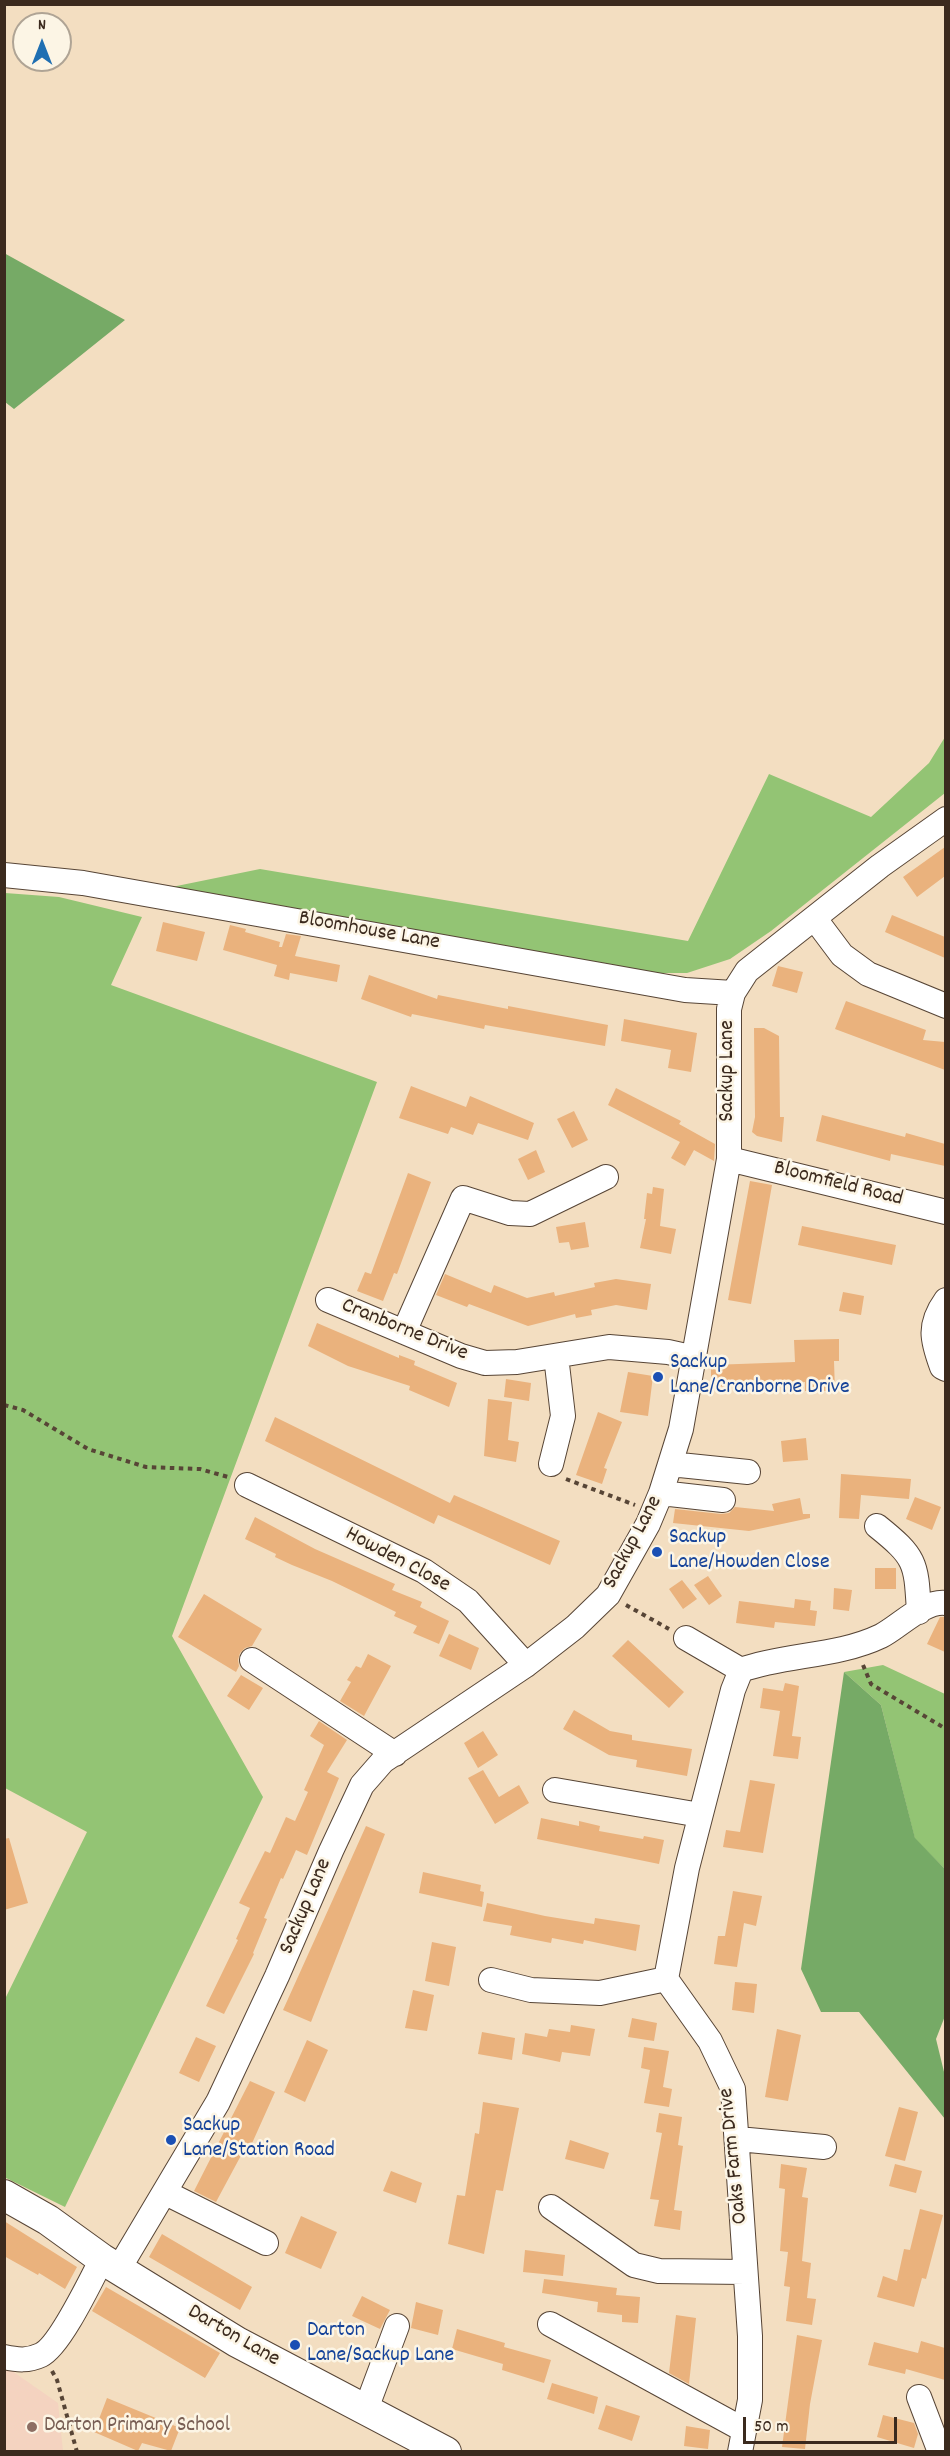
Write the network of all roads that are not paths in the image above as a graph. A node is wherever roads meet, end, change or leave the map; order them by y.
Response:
1 (945, 819) edge
2 (4, 875) edge
3 (814, 919) junction
4 (733, 993) junction
5 (945, 1006) edge
6 (729, 1159) junction
7 (606, 1177) dead end
8 (945, 1212) edge
9 (328, 1300) dead end
10 (945, 1300) edge
11 (404, 1332) junction
12 (556, 1356) junction
13 (695, 1358) junction
14 (945, 1369) edge
15 (551, 1464) road end
16 (670, 1464) junction
17 (748, 1472) dead end
18 (247, 1485) road end
19 (723, 1500) dead end
20 (657, 1502) junction
21 (878, 1526) dead end
22 (945, 1603) edge
23 (919, 1612) junction
24 (686, 1638) road end
25 (252, 1660) dead end
26 (526, 1665) junction
27 (741, 1670) junction
28 (394, 1754) junction
29 (555, 1790) dead end
30 (700, 1815) junction
31 (666, 1979) junction
32 (491, 1980) dead end
33 (738, 2139) junction
34 (824, 2147) dead end
35 (166, 2193) junction
36 (4, 2195) edge
37 (551, 2207) dead end
38 (266, 2243) dead end
39 (110, 2264) junction
40 (745, 2272) junction
41 (550, 2324) dead end
42 (397, 2326) dead end
43 (4, 2357) edge
44 (919, 2397) dead end
45 (366, 2409) junction
46 (742, 2441) edge
47 (446, 2451) edge
48 (940, 2451) edge

1 - 3 street, Sackup Lane
2 - 4 street, Bloomhouse Lane
3 - 4 street, Sackup Lane
3 - 5 street
4 - 6 street, Sackup Lane
6 - 8 street, Bloomfield Road
6 - 13 street, Sackup Lane
7 - 11 street
9 - 11 street, Cranborne Drive
10 - 14 street
11 - 12 street, Cranborne Drive
12 - 13 street, Cranborne Drive
12 - 15 street
13 - 16 street, Sackup Lane
16 - 17 street
16 - 20 street, Sackup Lane
18 - 26 street, Howden Close
19 - 20 street
20 - 26 street, Sackup Lane
21 - 23 street
22 - 23 street
23 - 27 street
24 - 27 street
25 - 28 street
26 - 28 street, Sackup Lane
27 - 30 street
28 - 35 street, Sackup Lane
29 - 30 street
30 - 31 street
31 - 32 street
31 - 33 street, Oaks Farm Drive
33 - 34 street
33 - 40 street, Oaks Farm Drive
35 - 38 street
35 - 39 street, Sackup Lane
36 - 39 main road, Darton Lane
37 - 40 street
39 - 43 street, Sackup Lane
39 - 45 main road, Darton Lane
40 - 46 street, Oaks Farm Drive
41 - 46 street
42 - 45 street
44 - 48 street
45 - 47 main road, Darton Lane

